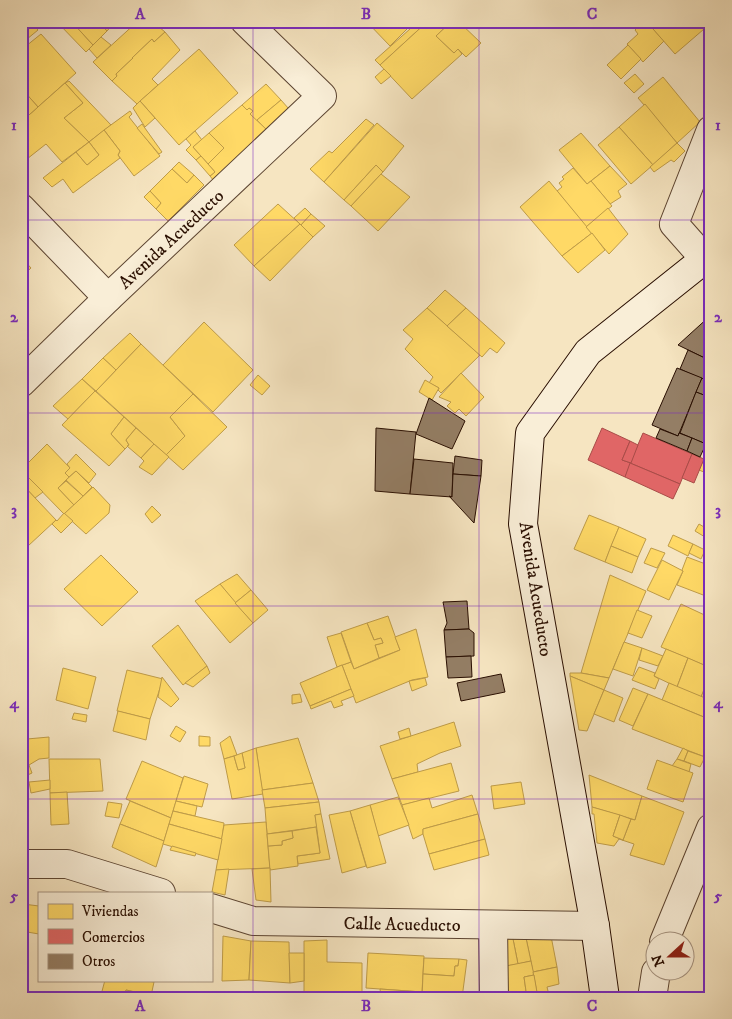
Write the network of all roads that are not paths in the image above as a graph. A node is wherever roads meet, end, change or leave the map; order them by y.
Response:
1 (245, 21) edge
2 (711, 130) edge
3 (21, 208) edge
4 (708, 256) edge
5 (108, 298) junction
6 (21, 383) edge
7 (711, 828) edge
8 (21, 864) edge
9 (158, 892) edge
10 (212, 908) edge
11 (493, 925) junction
12 (595, 926) junction
13 (668, 932) edge
14 (654, 982) edge
15 (494, 998) edge
16 (605, 998) edge
17 (652, 998) edge

1 - 5 street, Avenida Acueducto
2 - 4 street
3 - 5 street
4 - 12 street, Avenida Acueducto
5 - 6 street, Avenida Acueducto
7 - 13 street
8 - 9 street
10 - 11 street, Calle Acueducto
11 - 12 street, Calle Acueducto
11 - 15 street
12 - 16 street, Avenida Acueducto
14 - 17 street

